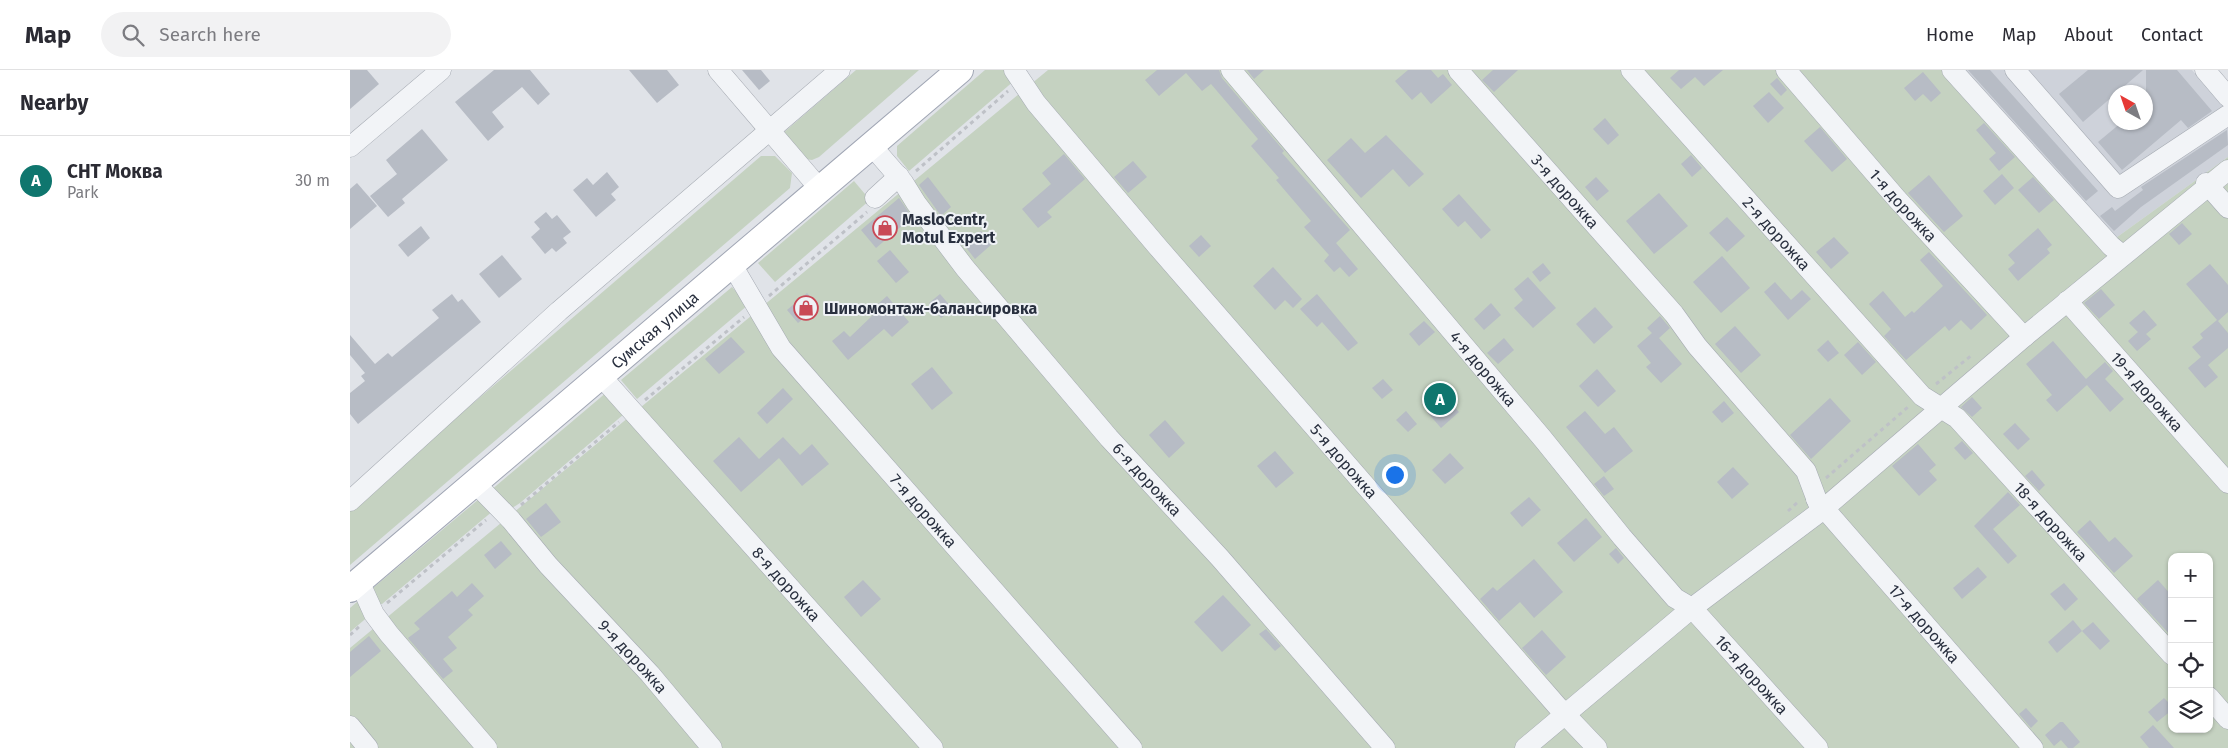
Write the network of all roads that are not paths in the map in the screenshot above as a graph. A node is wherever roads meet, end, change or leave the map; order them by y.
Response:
1 (441, 70) edge
2 (718, 70) edge
3 (840, 70) edge
4 (960, 70) edge
5 (1231, 70) edge
6 (1458, 70) edge
7 (1631, 70) edge
8 (1786, 70) edge
9 (1952, 70) edge
10 (2014, 70) edge
11 (2205, 70) edge
12 (1017, 75) edge
13 (2228, 97) edge
14 (2228, 115) edge
15 (770, 131) junction
16 (870, 145) junction
17 (350, 147) edge
18 (2228, 170) edge
19 (901, 179) junction
20 (2208, 185) junction
21 (819, 188) junction
22 (872, 204) road end
23 (2228, 208) edge
24 (2122, 255) junction
25 (731, 263) junction
26 (2066, 301) junction
27 (2024, 337) junction
28 (600, 375) junction
29 (1922, 396) joint
30 (1942, 408) junction
31 (474, 482) junction
32 (2228, 483) edge
33 (350, 501) edge
34 (1820, 506) junction
35 (354, 585) edge
36 (1688, 605) junction
37 (2168, 651) edge
38 (2213, 702) edge
39 (1562, 710) junction
40 (2228, 719) edge
41 (350, 726) edge
42 (368, 748) edge
43 (487, 748) edge
44 (712, 748) edge
45 (933, 748) edge
46 (1132, 748) edge
47 (1385, 748) edge
48 (1526, 748) edge
49 (1597, 748) edge
50 (1818, 748) edge
51 (2033, 748) edge

1 - 17 street
2 - 15 street
3 - 15 street
4 - 16 main road, Сумская улица
5 - 36 street, 4-я дорожка
6 - 34 street, 3-я дорожка
7 - 29 street, 2-я дорожка
8 - 27 street, 1-я дорожка
9 - 24 street
10 - 14 street
11 - 13 street
12 - 39 street, 5-я дорожка
15 - 21 street
15 - 33 street
16 - 19 street, 6-я дорожка
16 - 21 main road, Сумская улица
18 - 20 street
19 - 22 street
19 - 47 street, 6-я дорожка
20 - 23 street
20 - 24 street
21 - 25 main road, Сумская улица
24 - 26 street
25 - 28 main road, Сумская улица
25 - 46 street, 7-я дорожка
26 - 27 street
26 - 32 street, 19-я дорожка
27 - 30 street
28 - 31 main road, Сумская улица
28 - 45 street, 8-я дорожка
29 - 30 street, 18-я дорожка
30 - 34 street
30 - 37 street, 18-я дорожка
31 - 35 main road, Сумская улица
31 - 44 street, 9-я дорожка
34 - 36 street
34 - 51 street, 17-я дорожка
35 - 43 street
36 - 39 street
36 - 50 street, 16-я дорожка
38 - 40 street
39 - 48 street
39 - 49 street, 5-я дорожка
41 - 42 street

